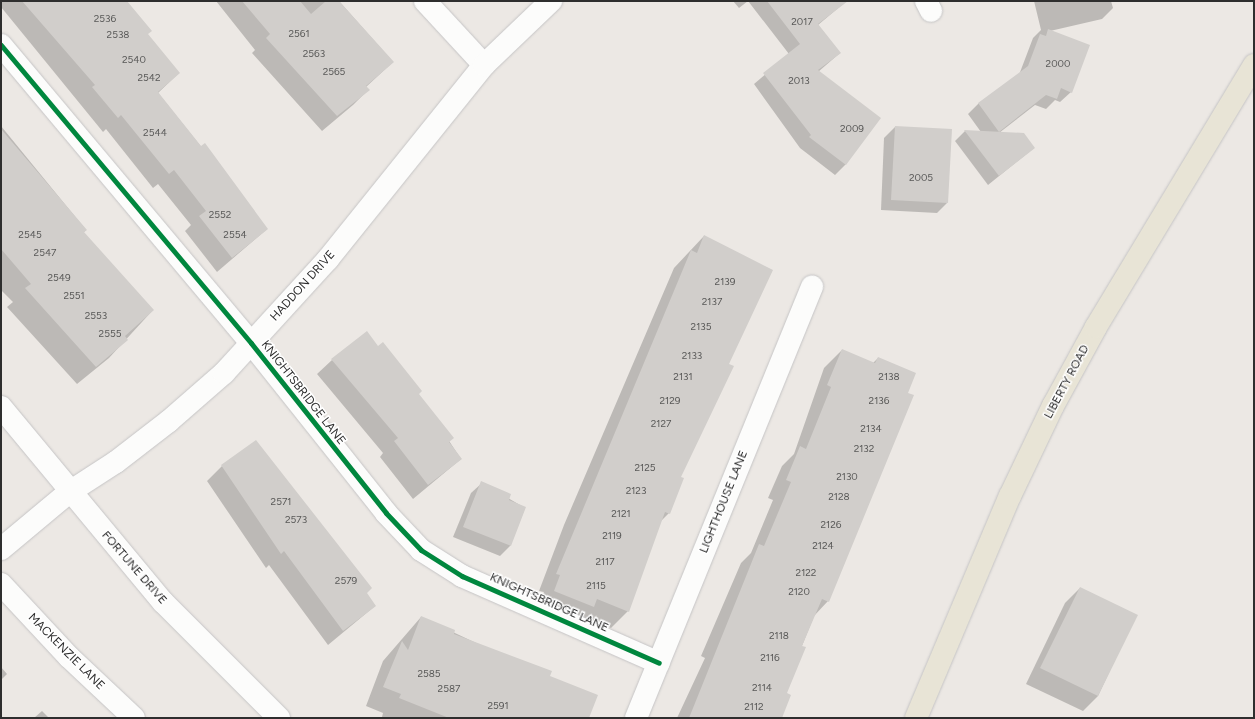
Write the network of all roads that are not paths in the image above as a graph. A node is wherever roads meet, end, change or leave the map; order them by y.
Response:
1 (425, 1) edge
2 (551, 1) edge
3 (1, 45) edge
4 (484, 65) junction
5 (1254, 65) edge
6 (812, 286) dead end
7 (251, 342) junction
8 (1, 407) edge
9 (68, 493) junction
10 (1, 549) edge
11 (1, 584) edge
12 (659, 663) junction
13 (134, 718) edge
14 (279, 718) edge
15 (636, 718) edge
16 (916, 718) edge

1 - 4 street
2 - 4 street, HADDON DRIVE
3 - 7 street, KNIGHTSBRIDGE LANE
4 - 7 street, HADDON DRIVE
5 - 16 main road, LIBERTY ROAD
6 - 12 street, LIGHTHOUSE LANE
7 - 9 street, HADDON DRIVE
7 - 12 street, KNIGHTSBRIDGE LANE
8 - 9 street, FORTUNE DRIVE
9 - 10 street, HADDON DRIVE
9 - 14 street, FORTUNE DRIVE
11 - 13 street, MACKENZIE LANE
12 - 15 street, LIGHTHOUSE LANE

